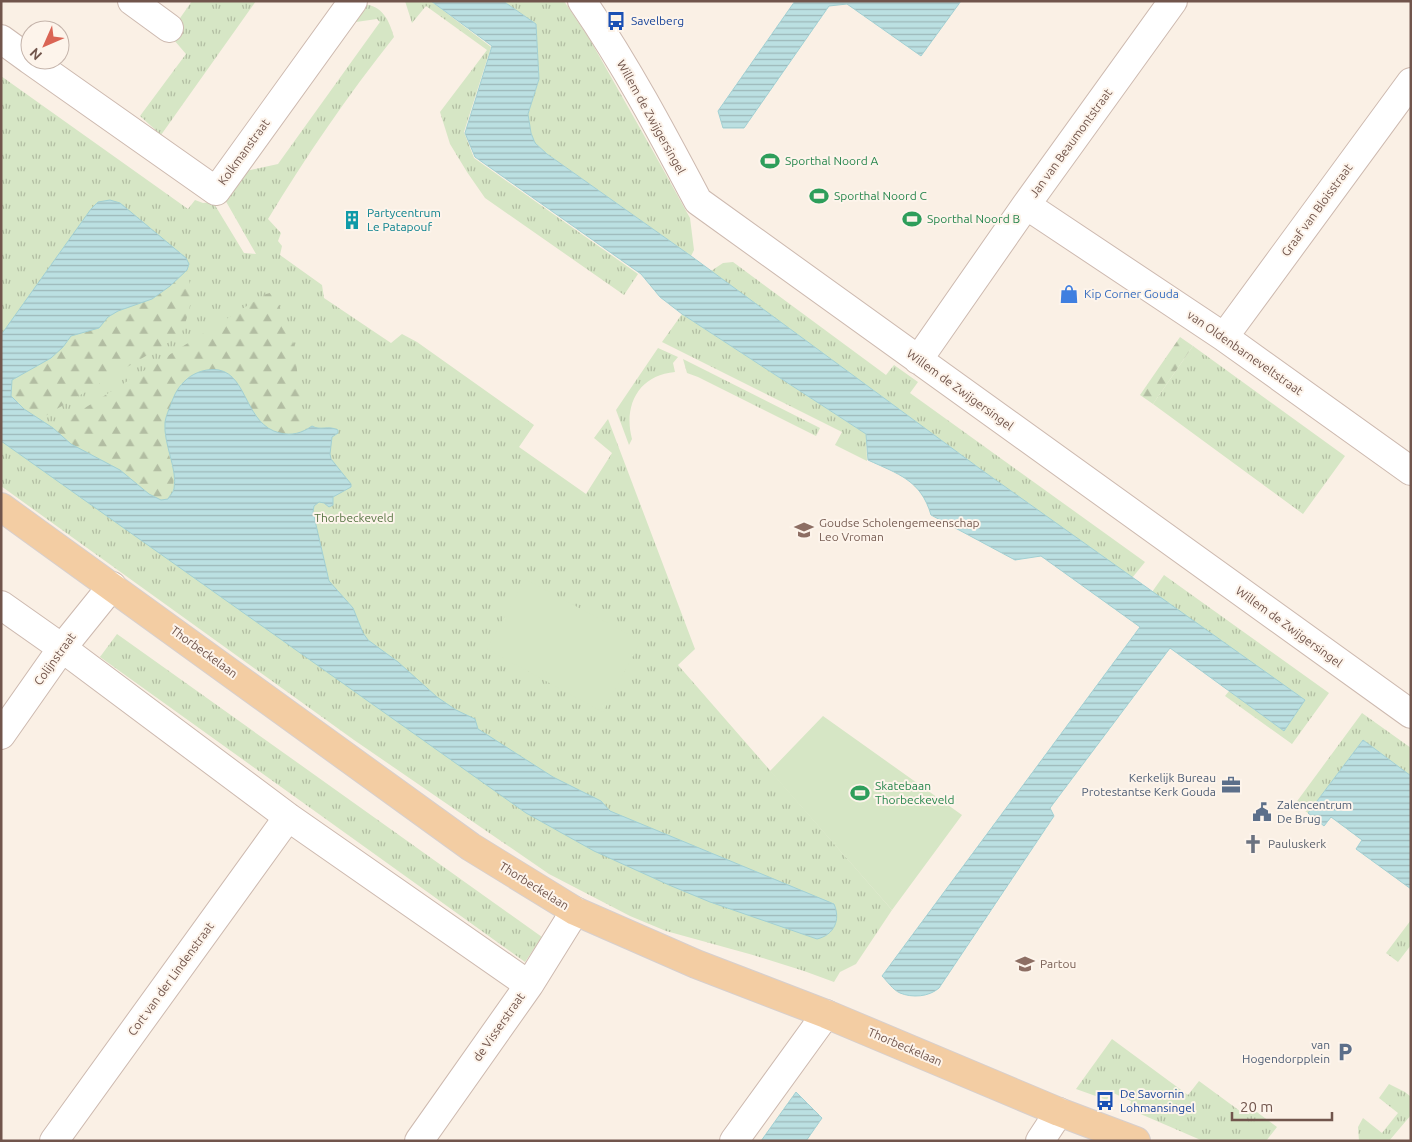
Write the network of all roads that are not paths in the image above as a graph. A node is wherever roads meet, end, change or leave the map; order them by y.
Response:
1 (132, 1) edge
2 (353, 1) edge
3 (582, 1) edge
4 (1173, 1) edge
5 (168, 28) dead end
6 (1, 39) edge
7 (20, 53) edge
8 (44, 70) edge
9 (1411, 82) edge
10 (1026, 205) junction
11 (1224, 337) junction
12 (918, 360) junction
13 (1409, 467) edge
14 (1, 506) edge
15 (112, 586) junction
16 (1, 605) edge
17 (62, 648) junction
18 (1411, 714) edge
19 (1, 735) edge
20 (288, 817) junction
21 (575, 911) junction
22 (529, 984) junction
23 (826, 1014) junction
24 (1059, 1112) junction
25 (54, 1141) edge
26 (419, 1141) edge
27 (734, 1141) edge
28 (1040, 1141) edge
29 (1136, 1141) edge

1 - 5 street
2 - 8 street, Kolkmanstraat
3 - 12 street, Willem de Zwijgersingel
4 - 10 street, Jan van Beaumontstraat
6 - 7 street, Kolkmanstraat
9 - 11 street, Graaf van Bloisstraat
10 - 11 street, van Oldenbarneveltstraat
10 - 12 street, Jan van Beaumontstraat
11 - 13 street, van Oldenbarneveltstraat
12 - 18 street, Willem de Zwijgersingel
14 - 15 main road, Thorbeckelaan
15 - 17 street, Colijnstraat
15 - 21 main road, Thorbeckelaan
16 - 17 street
17 - 19 street, Colijnstraat
17 - 20 street
20 - 22 street
20 - 25 street, Cort van der Lindenstraat
21 - 22 street, de Visserstraat
21 - 23 main road, Thorbeckelaan
22 - 26 street, de Visserstraat
23 - 24 main road, Thorbeckelaan
23 - 27 street
24 - 28 street
24 - 29 main road, Thorbeckelaan

